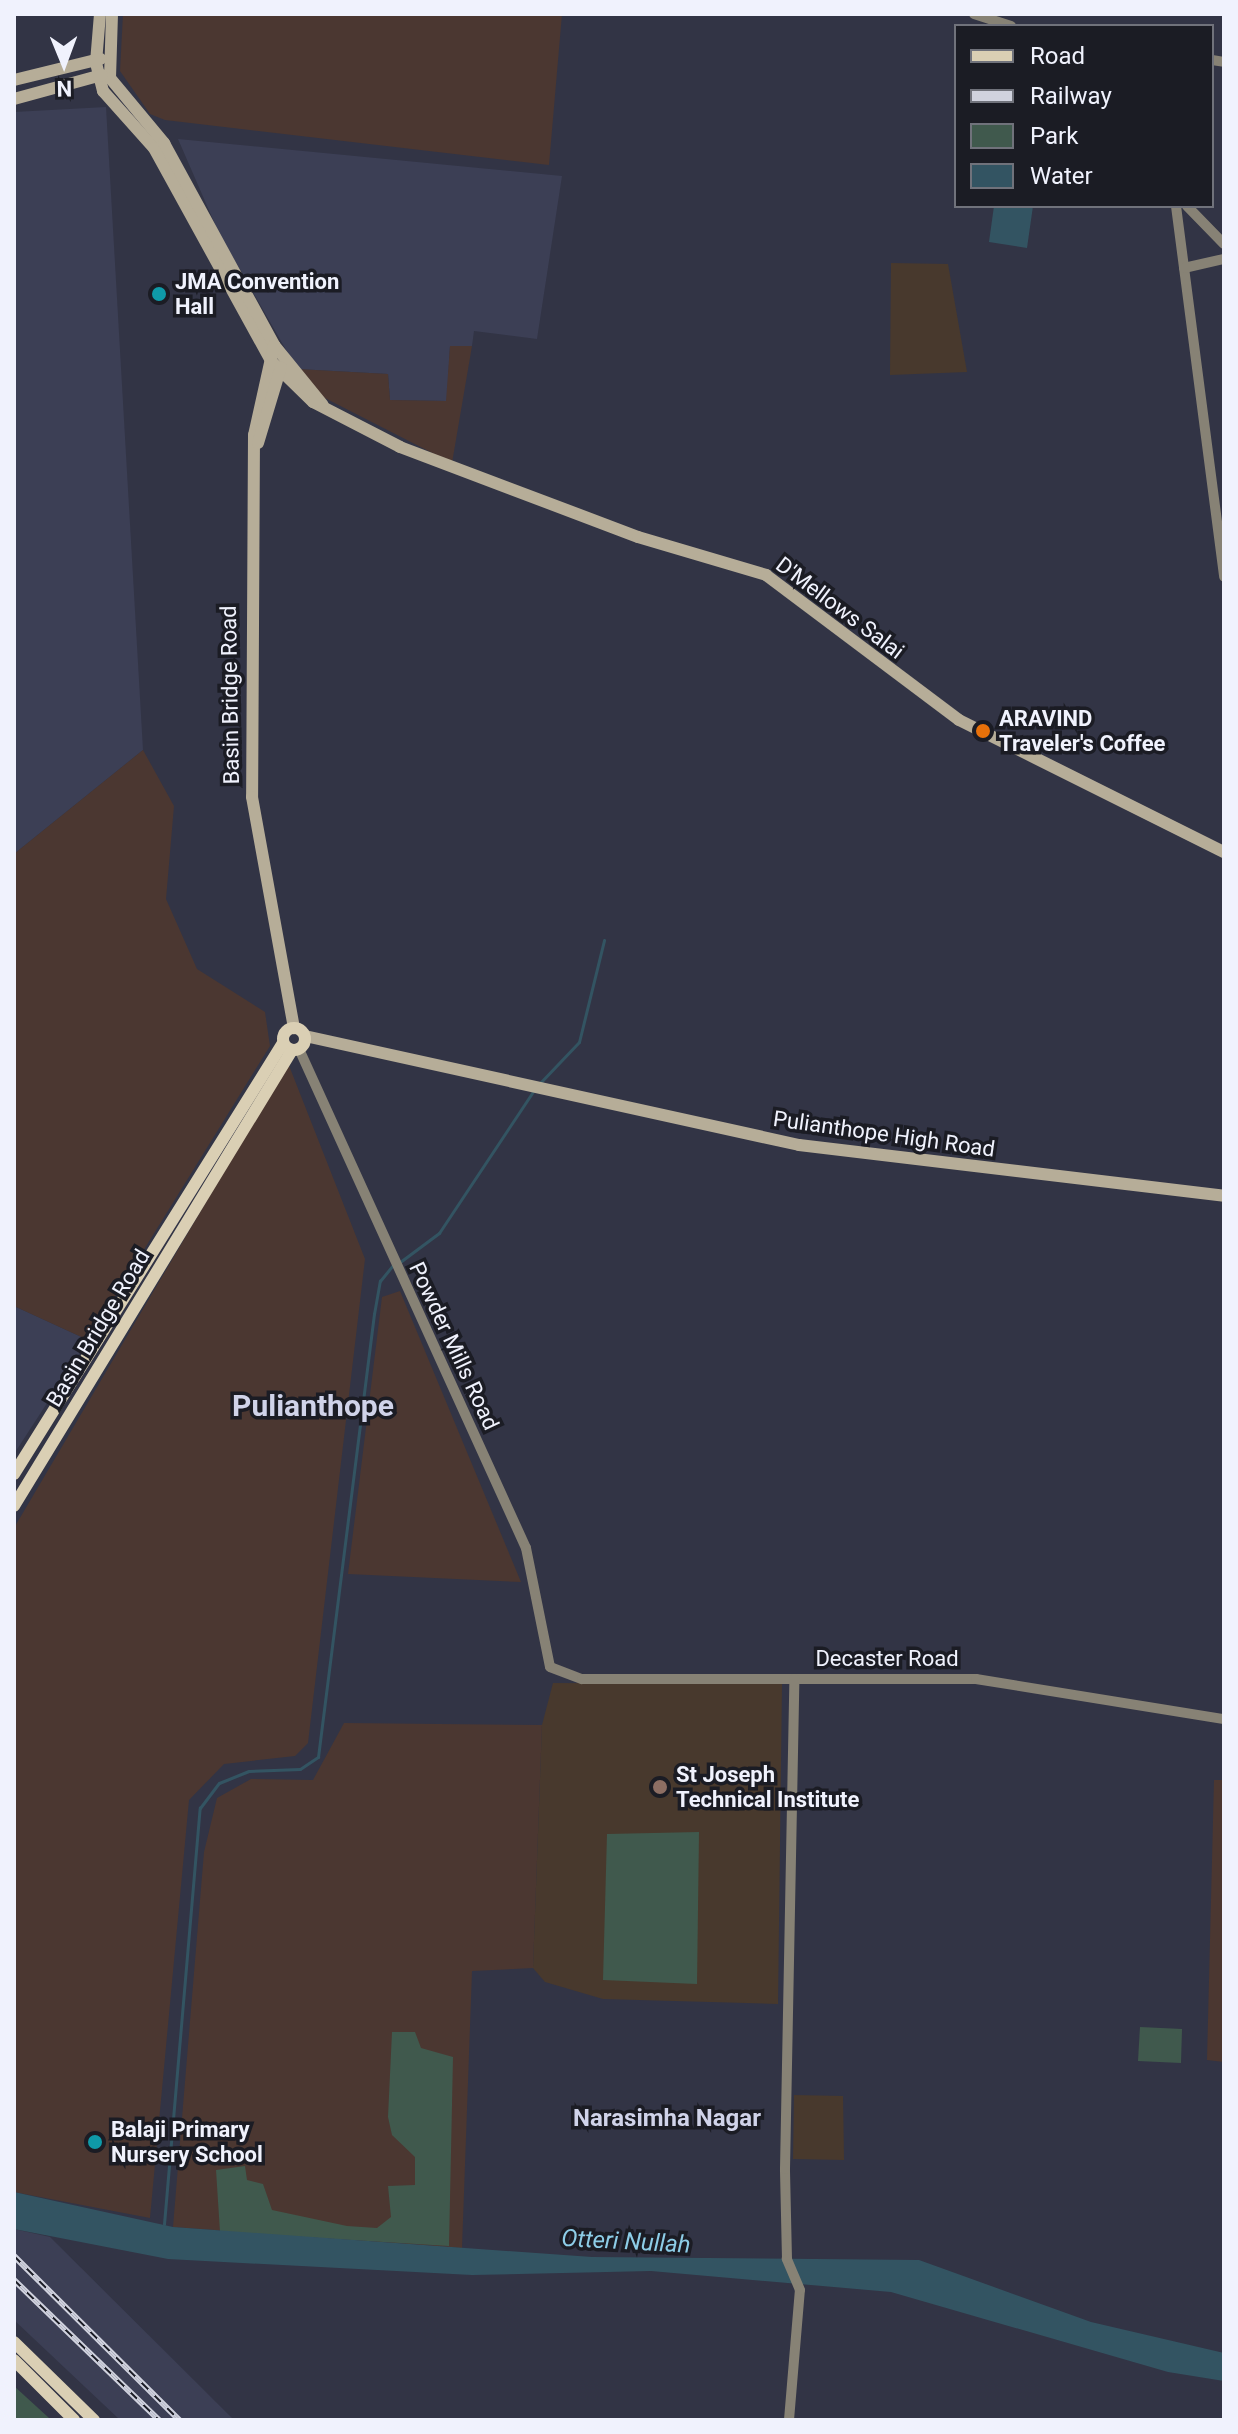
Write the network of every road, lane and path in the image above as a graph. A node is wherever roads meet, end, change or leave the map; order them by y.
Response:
1 (100, 14) edge
2 (112, 14) edge
3 (974, 14) edge
4 (1005, 24) edge
5 (96, 56) junction
6 (110, 56) junction
7 (102, 75) junction
8 (14, 80) edge
9 (14, 99) edge
10 (1176, 208) edge
11 (1189, 208) edge
12 (1224, 244) edge
13 (1224, 259) edge
14 (1184, 268) junction
15 (277, 359) junction
16 (280, 373) junction
17 (323, 405) junction
18 (258, 443) junction
19 (1224, 577) edge
20 (1224, 852) edge
21 (299, 1032) junction
22 (291, 1047) junction
23 (1224, 1196) edge
24 (14, 1474) edge
25 (14, 1506) edge
26 (550, 1667) joint
27 (794, 1679) junction
28 (1224, 1719) edge
29 (14, 2342) edge
30 (14, 2360) edge
31 (74, 2420) edge
32 (94, 2420) edge
33 (789, 2420) edge

1 - 5 main road
2 - 6 main road
3 - 4 street
5 - 6 main road
5 - 7 main road
5 - 8 main road
6 - 7 main road
7 - 9 main road
7 - 15 main road
7 - 15 main road, Basin Bridge Road
10 - 14 street
11 - 12 street
13 - 14 street
14 - 19 street
15 - 16 main road
15 - 17 main road, D'Mellows Salai
15 - 18 main road, Basin Bridge Road
16 - 17 main road, D'Mellows Salai
16 - 18 main road
17 - 20 main road, D'Mellows Salai
18 - 21 main road, Basin Bridge Road
21 - 22 main road
21 - 22 main road
21 - 23 main road, Pulianthope High Road
22 - 24 main road, Basin Bridge Road
22 - 25 main road, Basin Bridge Road
22 - 26 street, Powder Mills Road
26 - 27 street, Decaster Road
27 - 28 street, Decaster Road
27 - 33 street
29 - 32 main road
30 - 31 main road

